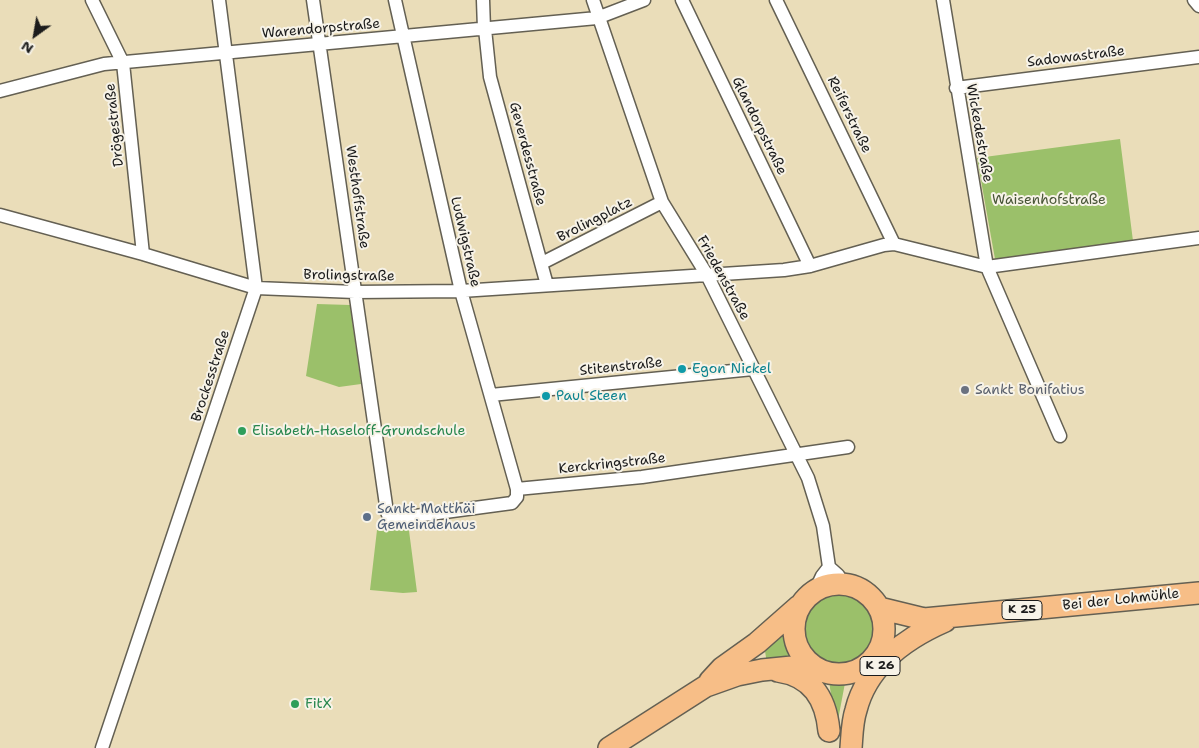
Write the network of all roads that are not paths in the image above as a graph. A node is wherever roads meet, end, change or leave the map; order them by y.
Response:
1 (92, 0) edge
2 (219, 0) edge
3 (312, 0) edge
4 (394, 0) edge
5 (483, 0) edge
6 (592, 0) edge
7 (644, 0) edge
8 (682, 0) edge
9 (776, 0) edge
10 (943, 0) edge
11 (1194, 0) edge
12 (1199, 6) edge
13 (598, 18) junction
14 (485, 29) junction
15 (403, 37) junction
16 (320, 44) junction
17 (226, 54) junction
18 (1199, 57) edge
19 (123, 63) junction
20 (956, 88) junction
21 (0, 91) edge
22 (662, 202) junction
23 (0, 215) edge
24 (1199, 238) edge
25 (894, 244) junction
26 (143, 254) junction
27 (542, 263) junction
28 (810, 266) junction
29 (986, 267) junction
30 (706, 275) junction
31 (547, 285) junction
32 (256, 288) junction
33 (461, 291) junction
34 (356, 292) junction
35 (753, 368) junction
36 (491, 395) junction
37 (1060, 436) dead end
38 (848, 447) dead end
39 (796, 455) junction
40 (517, 489) junction
41 (829, 567) junction
42 (843, 584) junction
43 (816, 589) junction
44 (1199, 593) edge
45 (800, 606) junction
46 (879, 608) junction
47 (954, 617) junction
48 (924, 619) junction
49 (881, 644) junction
50 (817, 668) junction
51 (762, 670) junction
52 (857, 670) junction
53 (706, 686) junction
54 (829, 739) edge
55 (102, 748) edge
56 (609, 748) edge
57 (842, 748) edge
58 (851, 748) edge

1 - 19 street, Drögestraße
2 - 17 street, Brockesstraße
3 - 16 street, Westhoffstraße
4 - 15 street, Ludwigstraße
5 - 14 street, Geverdesstraße
6 - 13 street, Friedenstraße
7 - 13 street, Warendorpstraße
8 - 28 street, Glandorpstraße
9 - 25 street, Reiferstraße
10 - 20 street, Wickedestraße
11 - 12 street
13 - 14 street, Warendorpstraße
13 - 22 street, Friedenstraße
14 - 15 street, Warendorpstraße
14 - 27 street, Geverdesstraße
15 - 16 street, Warendorpstraße
15 - 33 street, Ludwigstraße
16 - 17 street, Warendorpstraße
16 - 34 street, Westhoffstraße
17 - 19 street, Warendorpstraße
17 - 32 street, Brockesstraße
18 - 20 street, Sadowastraße
19 - 21 street, Warendorpstraße
19 - 26 street, Drögestraße
20 - 29 street, Wickedestraße
22 - 27 street, Brolingplatz
22 - 30 street, Friedenstraße
23 - 26 street, Brolingstraße
24 - 29 street
25 - 28 street
25 - 29 street
26 - 32 street, Brolingstraße
27 - 31 street, Geverdesstraße
28 - 30 street
29 - 37 street, Wickedestraße
30 - 31 street, Brolingstraße
30 - 35 street, Friedenstraße
31 - 33 street, Brolingstraße
32 - 34 street, Brolingstraße
32 - 55 street, Brockesstraße
33 - 34 street, Brolingstraße
33 - 36 street, Ludwigstraße
34 - 40 street, Westhoffstraße
35 - 36 street, Stitenstraße
35 - 39 street, Friedenstraße
36 - 40 street, Ludwigstraße
38 - 39 street, Kerckringstraße
39 - 40 street, Kerckringstraße
39 - 41 street, Friedenstraße
41 - 42 street
41 - 43 street
42 - 43 main road
42 - 46 main road
43 - 45 main road
44 - 47 main road, Bei der Lohmühle / K 25
45 - 50 main road
45 - 53 main road
46 - 48 main road, Bei der Lohmühle / K 25
46 - 49 main road
47 - 48 main road, Bei der Lohmühle / K 25
47 - 58 main road, K 26
48 - 49 main road, Bei der Lohmühle / K 25
49 - 52 main road
50 - 51 main road
50 - 52 main road
50 - 54 main road
51 - 53 main road
51 - 54 main road
52 - 57 main road, K 26
53 - 56 main road

